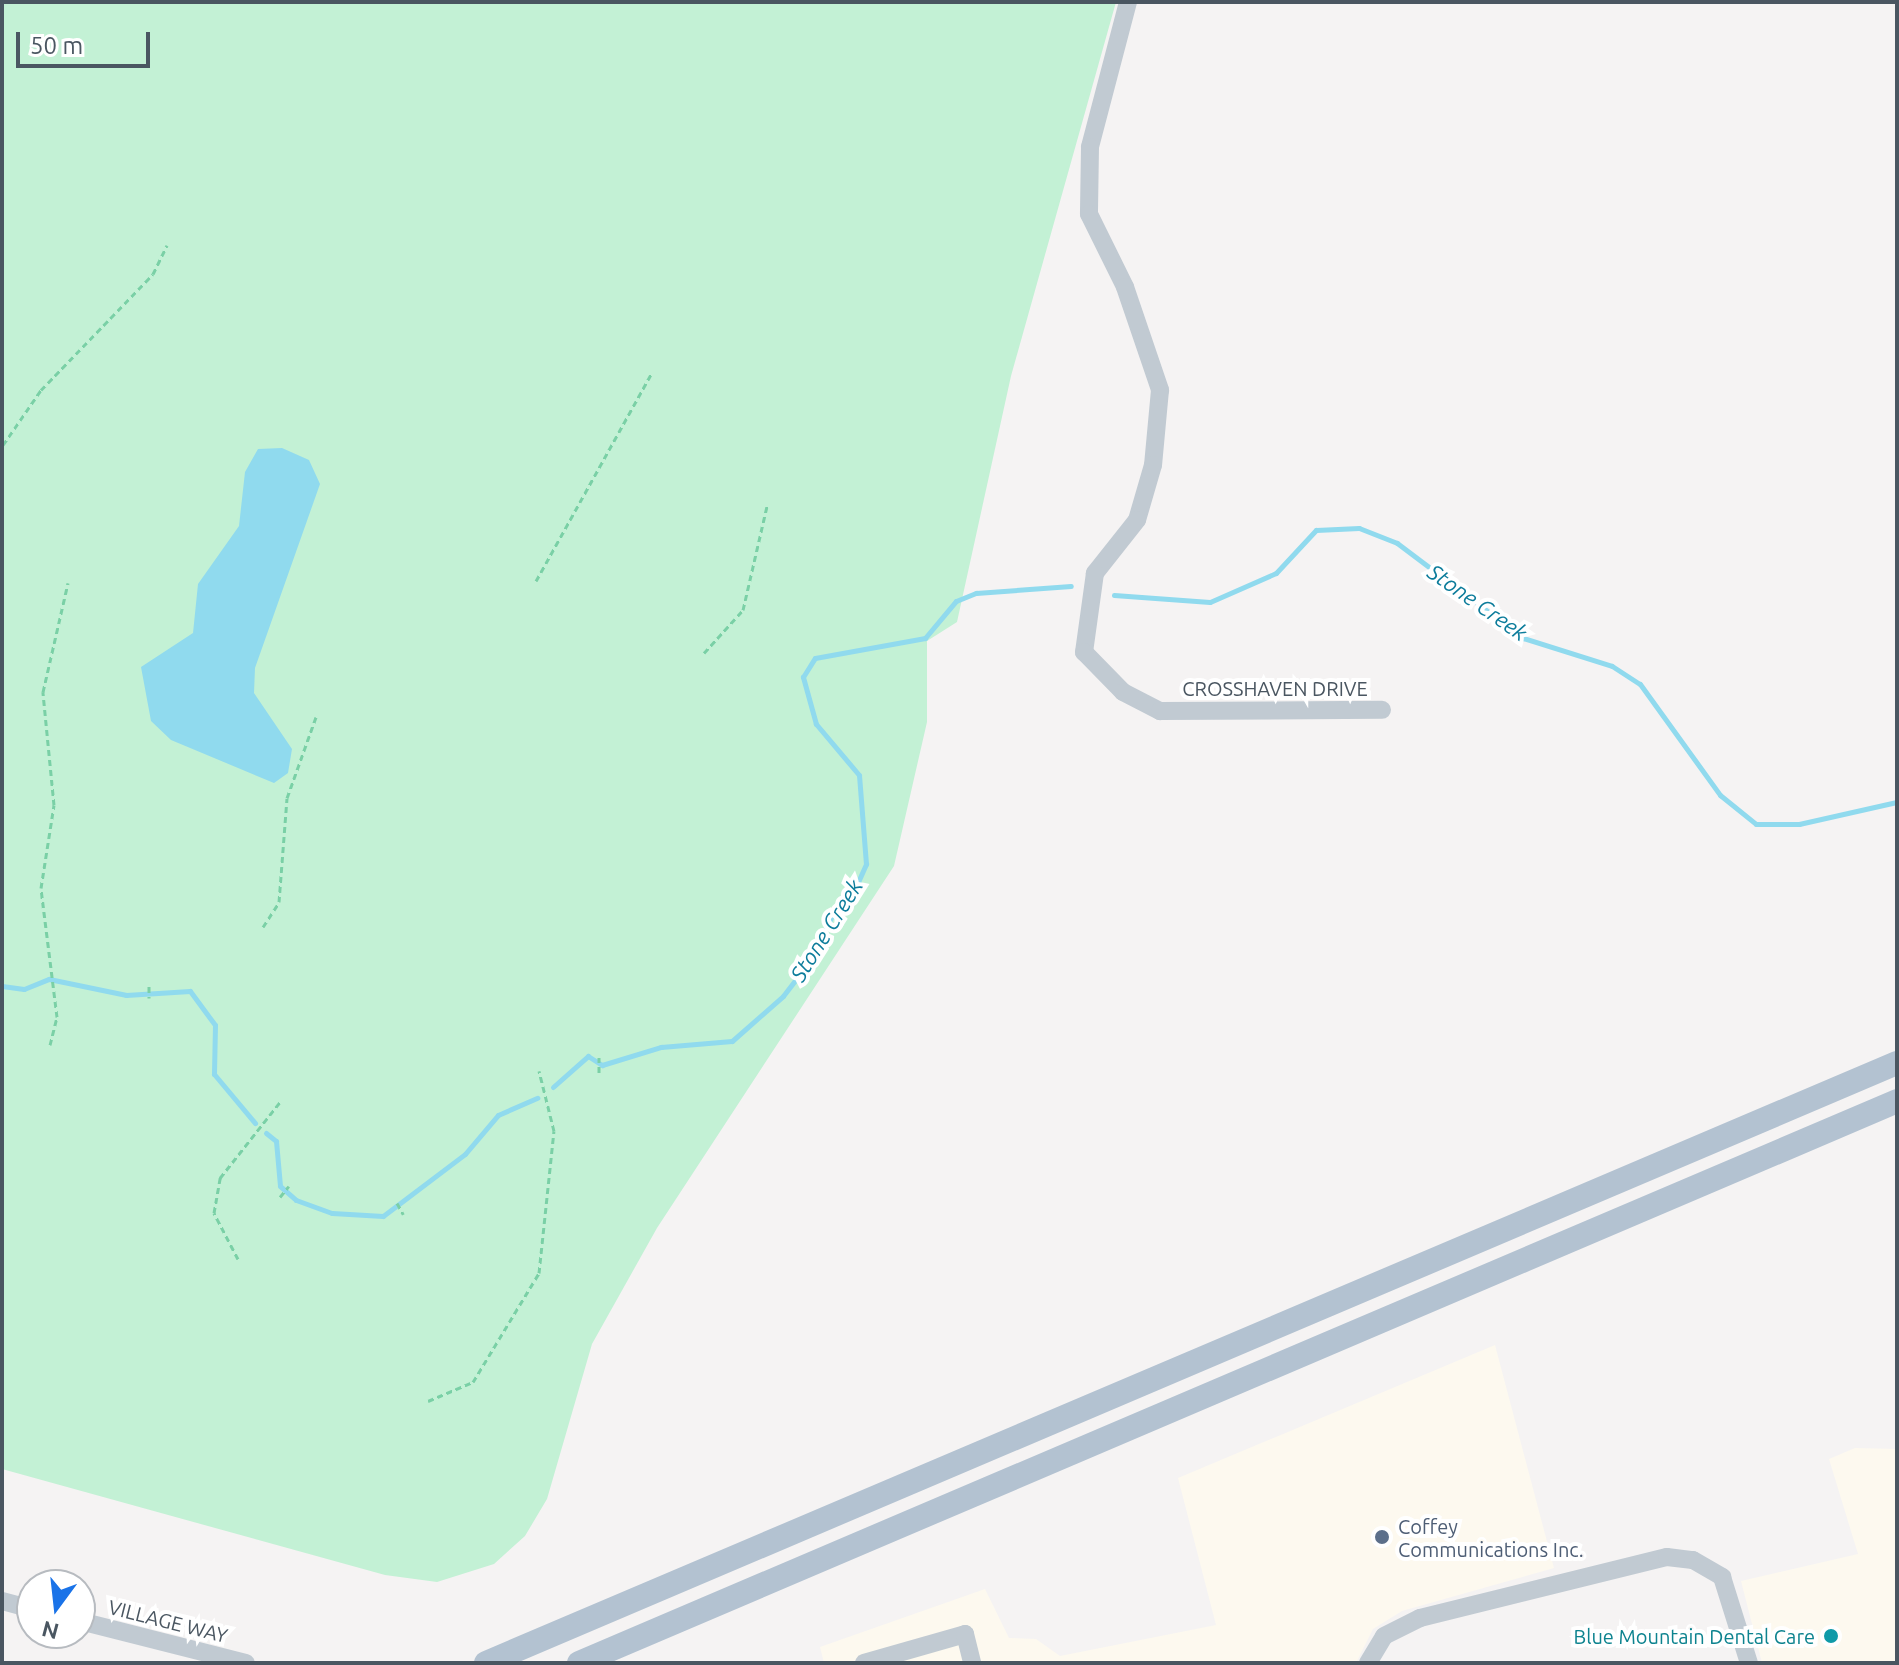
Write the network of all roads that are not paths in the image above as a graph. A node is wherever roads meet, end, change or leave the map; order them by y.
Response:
1 (1128, 2) edge
2 (1382, 710) dead end
3 (1897, 1063) edge
4 (1897, 1101) edge
5 (96, 1625) edge
6 (246, 1663) edge
7 (486, 1663) edge
8 (579, 1663) edge
9 (864, 1663) edge
10 (972, 1663) edge
11 (1368, 1663) edge
12 (1749, 1663) edge

1 - 2 street, CROSSHAVEN DRIVE
3 - 7 main road
4 - 8 main road
5 - 6 street, VILLAGE WAY
9 - 10 street
11 - 12 street

